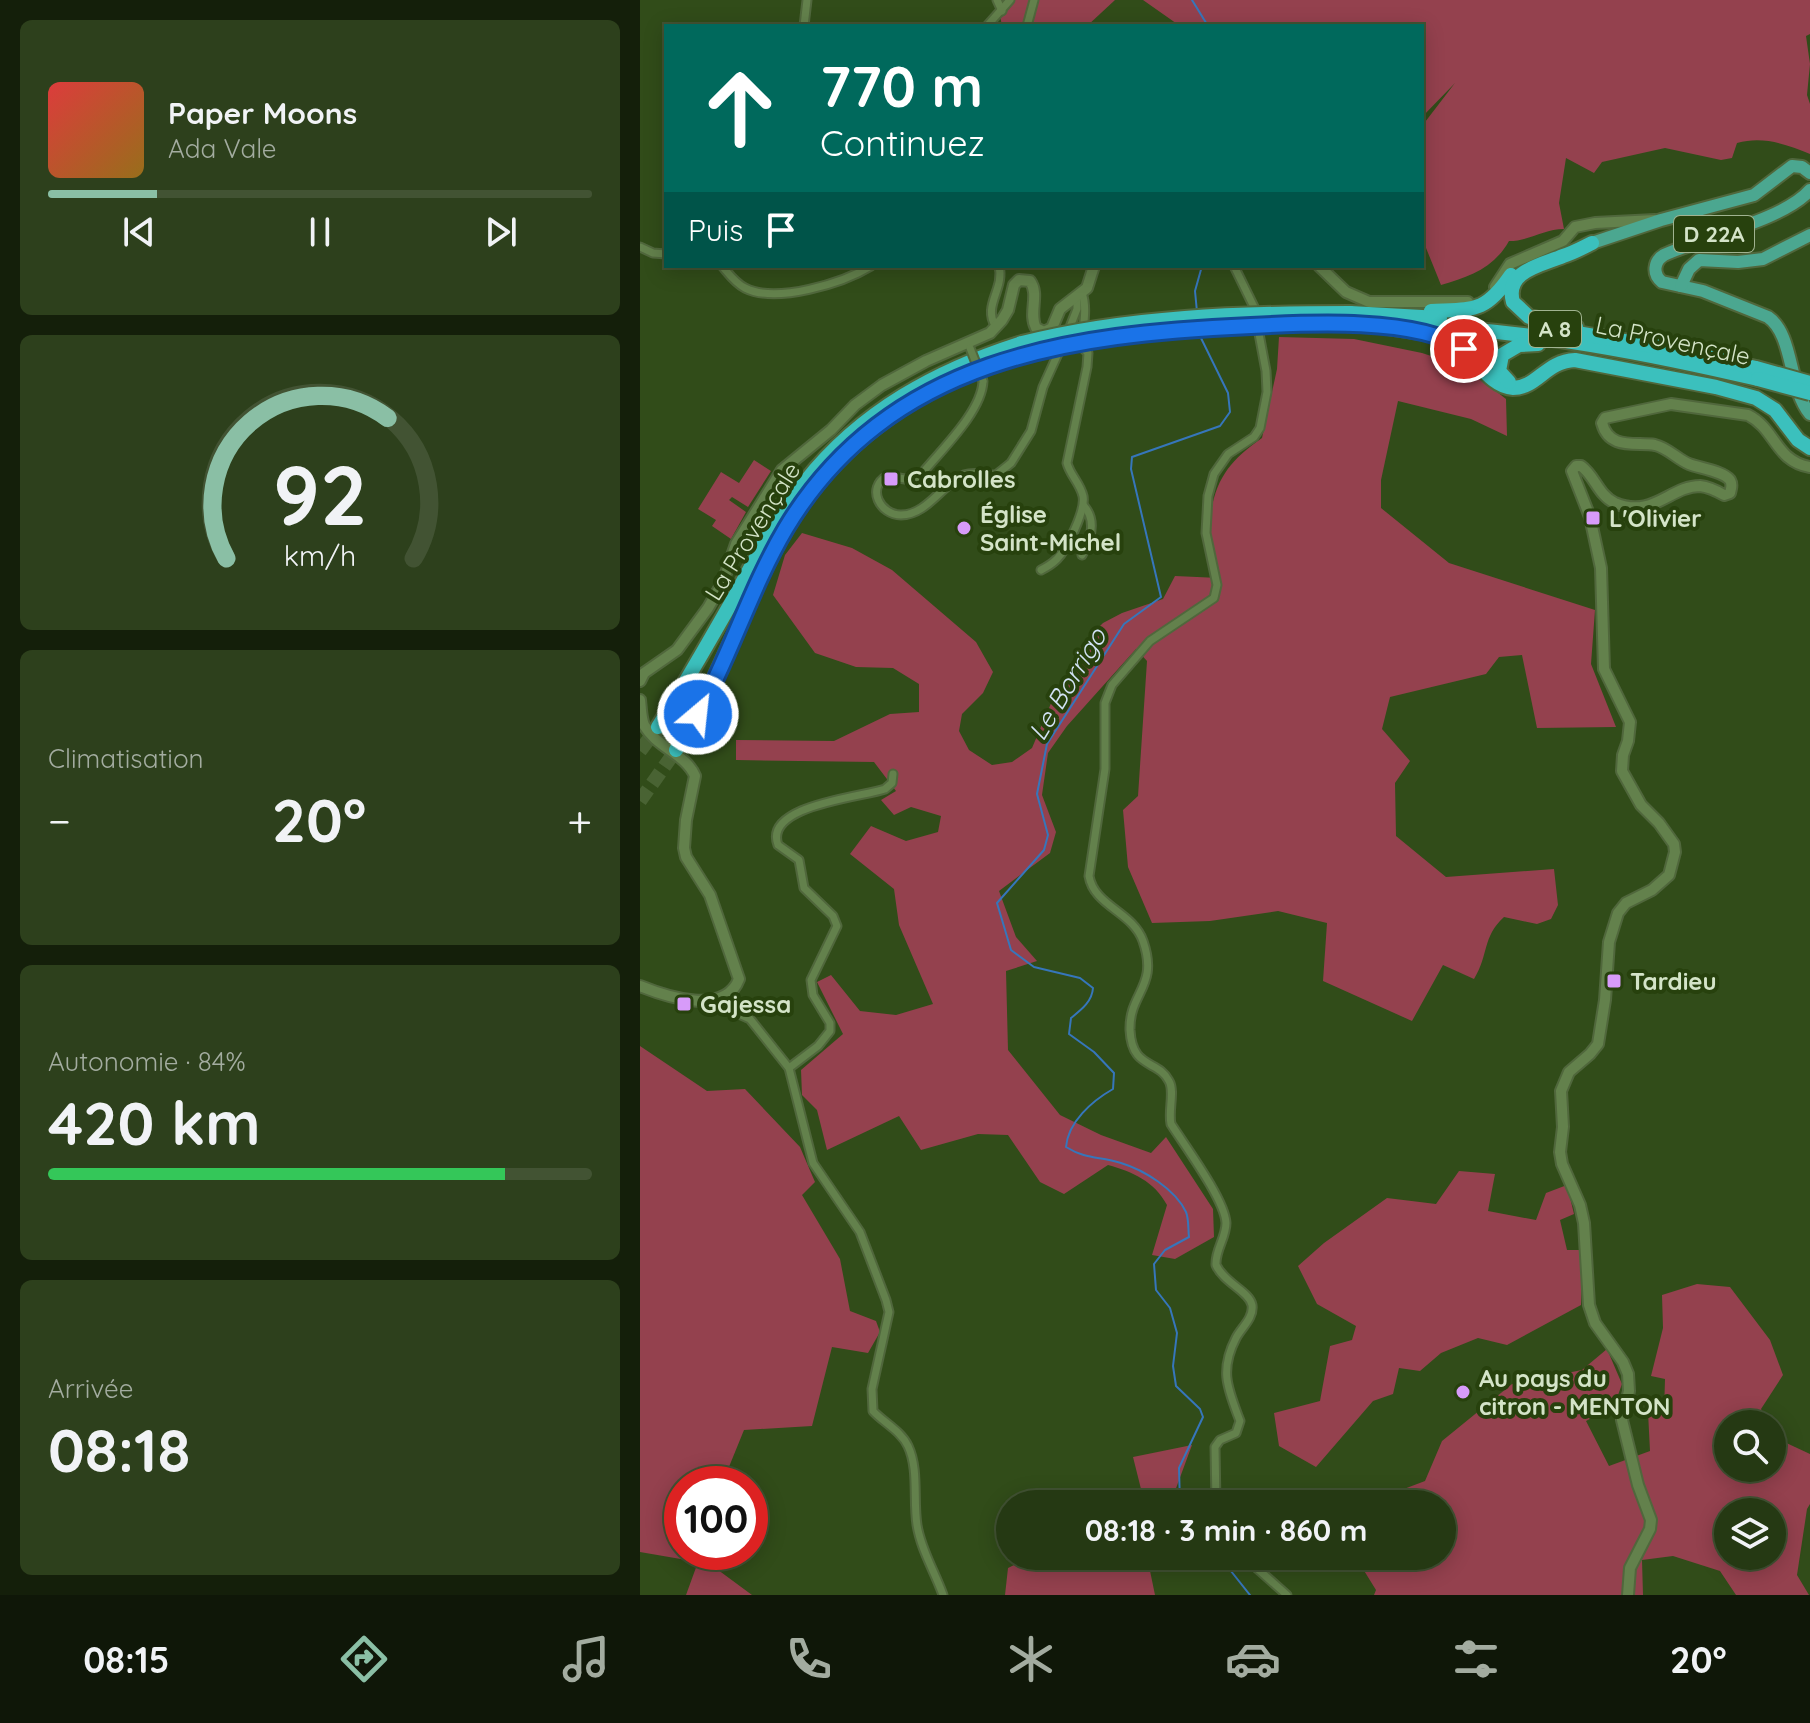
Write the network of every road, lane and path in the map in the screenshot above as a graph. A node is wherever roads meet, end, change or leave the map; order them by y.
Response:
1 (807, 0) edge
2 (997, 0) edge
3 (1010, 0) edge
4 (1034, 0) edge
5 (1002, 11) junction
6 (804, 24) edge
7 (989, 24) edge
8 (1028, 24) edge
9 (1810, 173) edge
10 (1810, 190) edge
11 (1661, 220) junction
12 (1595, 223) junction
13 (1580, 226) junction
14 (1810, 235) edge
15 (1598, 241) junction
16 (640, 247) edge
17 (664, 254) edge
18 (724, 268) edge
19 (868, 268) edge
20 (999, 268) edge
21 (1093, 268) edge
22 (1235, 268) edge
23 (1321, 268) edge
24 (1681, 286) junction
25 (1079, 295) junction
26 (1372, 319) junction
27 (996, 327) junction
28 (1644, 343) junction
29 (1589, 344) junction
30 (969, 346) junction
31 (1021, 349) junction
32 (1757, 374) junction
33 (1810, 383) edge
34 (1525, 385) junction
35 (1810, 393) edge
36 (1810, 414) edge
37 (1810, 448) edge
38 (1810, 467) edge
39 (1084, 506) junction
40 (1082, 555) dead end
41 (1041, 570) dead end
42 (640, 681) edge
43 (640, 700) edge
44 (658, 727) tunnel mouth
45 (676, 750) tunnel mouth
46 (893, 774) dead end
47 (640, 986) edge
48 (702, 1000) junction
49 (789, 1068) junction
50 (1216, 1490) edge
51 (1259, 1570) edge
52 (943, 1595) edge
53 (1287, 1595) edge
54 (1628, 1595) edge

1 - 6 street
2 - 5 street
3 - 5 street
4 - 8 street
5 - 7 street
9 - 11 main road, D 22A
10 - 24 main road, D 22A
11 - 12 street, D 22A
11 - 15 main road
12 - 13 street, D 22A
12 - 15 street
13 - 15 street
13 - 23 street, D 22A
14 - 24 main road, D 22A
15 - 26 highway
15 - 28 highway
16 - 17 street
18 - 19 street
20 - 27 street
21 - 25 street
22 - 50 street
24 - 36 main road
25 - 27 street
25 - 30 street, bridge
25 - 39 street
26 - 28 highway, La Provençale / A 8
26 - 29 highway, La Provençale / A 8
26 - 31 highway, La Provençale / A 8, bridge
26 - 34 highway
27 - 30 street
28 - 32 highway, La Provençale / A 8
29 - 32 highway, La Provençale / A 8
29 - 34 highway
30 - 42 street
31 - 44 highway, La Provençale / A 8
31 - 45 highway, La Provençale / A 8
32 - 33 highway, La Provençale / A 8, bridge
32 - 35 highway, La Provençale / A 8, bridge
34 - 37 highway
38 - 54 street
39 - 40 street
39 - 41 street
43 - 48 street
46 - 49 street
47 - 48 street
48 - 49 street
49 - 52 street
51 - 53 street

